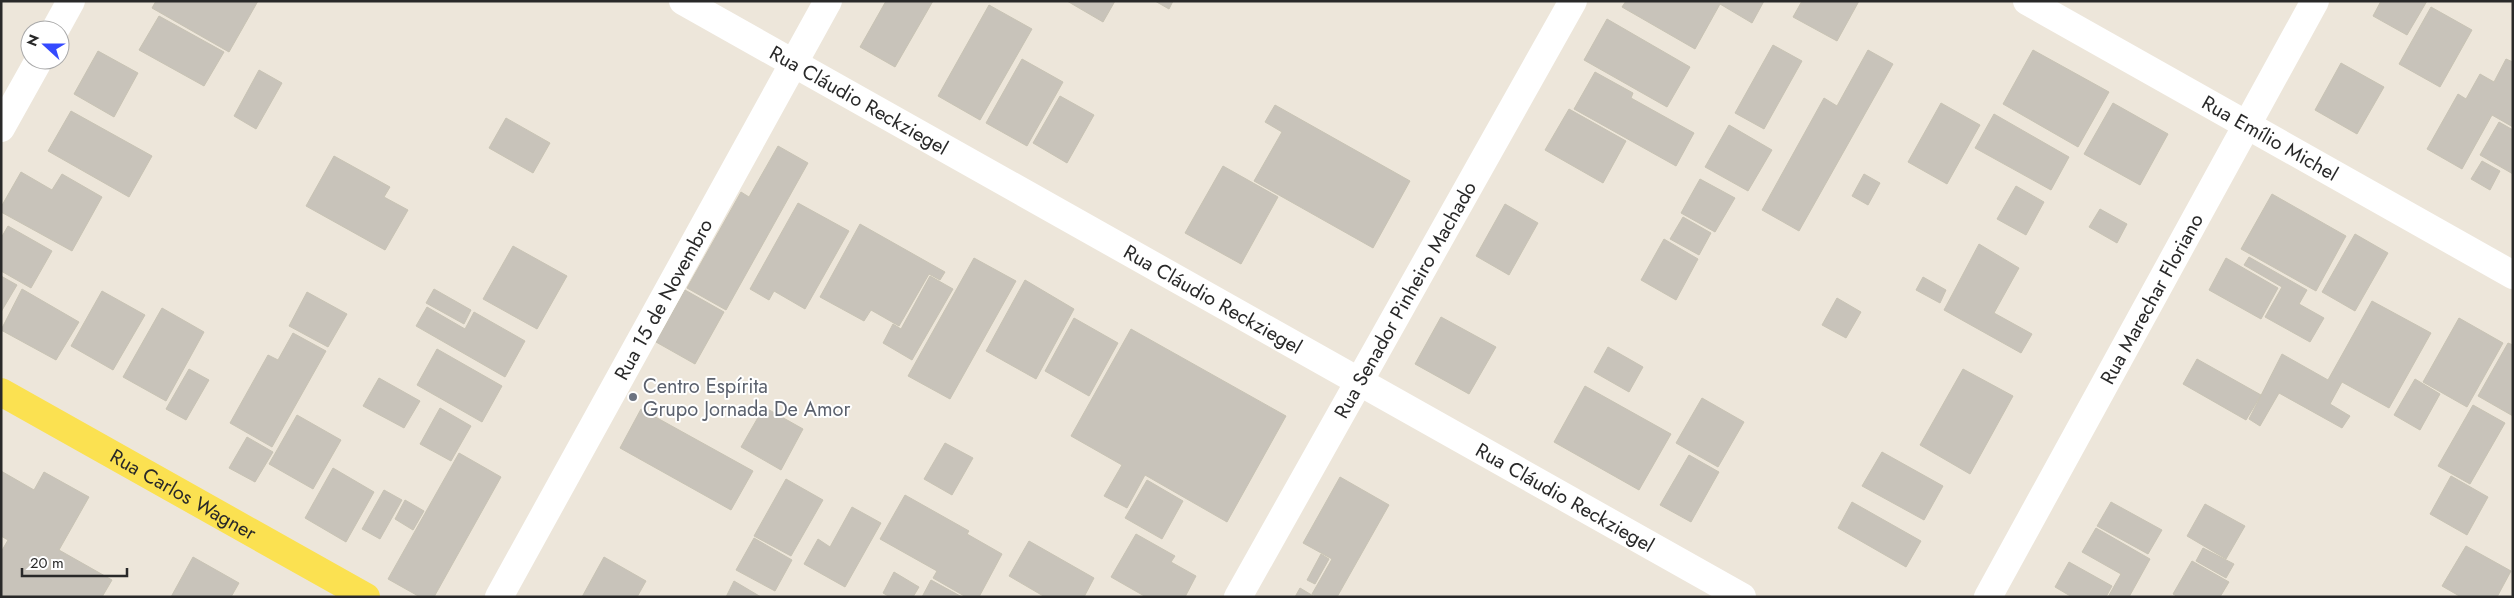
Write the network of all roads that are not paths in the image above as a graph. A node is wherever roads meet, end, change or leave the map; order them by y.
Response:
1 (71, 1) edge
2 (683, 1) edge
3 (828, 1) edge
4 (1573, 1) edge
5 (2027, 1) edge
6 (2315, 1) edge
7 (61, 20) edge
8 (793, 63) junction
9 (33, 70) edge
10 (2246, 125) junction
11 (1, 128) edge
12 (2513, 275) edge
13 (1360, 381) junction
14 (1, 392) edge
15 (366, 597) edge
16 (499, 597) edge
17 (1238, 597) edge
18 (1742, 597) edge
19 (1988, 597) edge

1 - 7 street
2 - 8 street, Rua Cláudio Reckziegel
3 - 8 street, Rua 15 de Novembro
4 - 13 street, Rua Senador Pinheiro Machado
5 - 10 street, Rua Emílio Michel
6 - 10 street, Rua Marechar Floriano
8 - 13 street, Rua Cláudio Reckziegel
8 - 16 street, Rua 15 de Novembro
9 - 11 street
10 - 12 street, Rua Emílio Michel
10 - 19 street, Rua Marechar Floriano
13 - 17 street, Rua Senador Pinheiro Machado
13 - 18 street, Rua Cláudio Reckziegel
14 - 15 main road, Rua Carlos Wagner

